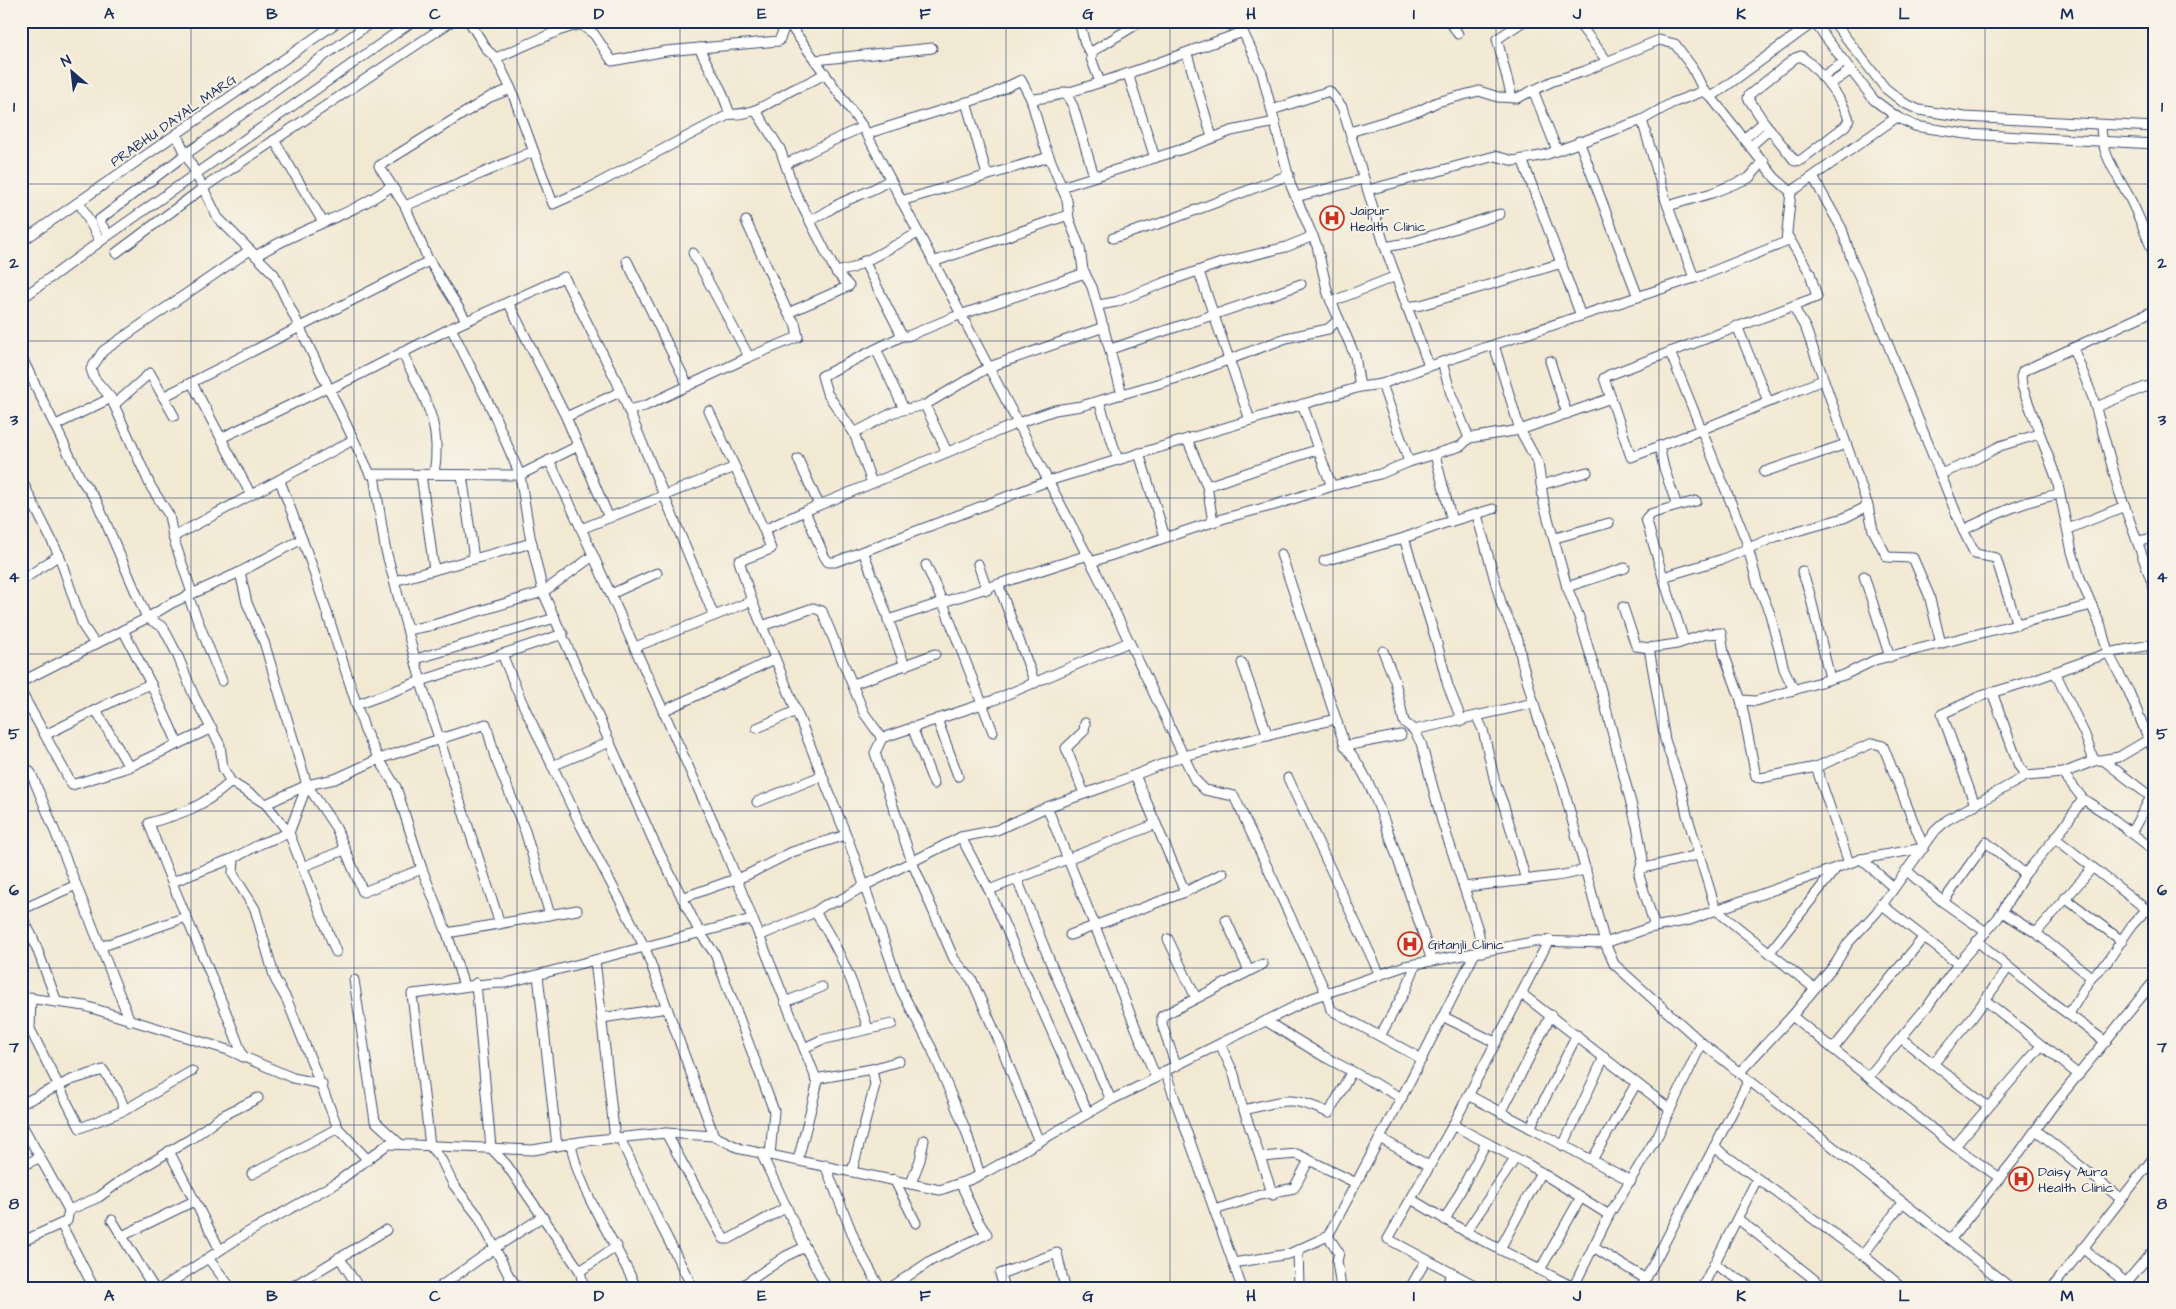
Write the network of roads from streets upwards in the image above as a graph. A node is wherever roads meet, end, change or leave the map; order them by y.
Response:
1 (340, 21) edge
2 (373, 21) edge
3 (412, 21) edge
4 (452, 21) edge
5 (470, 21) edge
6 (787, 21) edge
7 (1079, 21) edge
8 (1142, 21) edge
9 (1238, 21) edge
10 (1450, 21) edge
11 (1524, 21) edge
12 (1577, 21) edge
13 (1814, 21) edge
14 (1833, 21) edge
15 (1243, 32) junction
16 (1458, 34) dead end
17 (699, 48) junction
18 (932, 48) dead end
19 (1091, 54) junction
20 (1187, 54) junction
21 (496, 58) junction
22 (815, 60) junction
23 (1607, 61) junction
24 (1844, 62) junction
25 (1851, 70) junction
26 (824, 74) junction
27 (1128, 74) junction
28 (1822, 77) junction
29 (1100, 82) junction
30 (1829, 85) junction
31 (511, 89) junction
32 (1533, 90) junction
33 (1704, 91) junction
34 (1065, 92) junction
35 (1711, 97) junction
36 (1512, 98) junction
37 (1031, 99) junction
38 (966, 102) junction
39 (1272, 110) junction
40 (756, 111) junction
41 (730, 114) junction
42 (1897, 117) junction
43 (1642, 120) junction
44 (1275, 122) junction
45 (2101, 125) junction
46 (1767, 126) junction
47 (2155, 127) edge
48 (864, 131) junction
49 (1350, 132) junction
50 (176, 134) junction
51 (1212, 137) junction
52 (274, 140) junction
53 (1579, 141) junction
54 (1748, 142) junction
55 (2101, 142) junction
56 (2155, 144) edge
57 (1556, 150) junction
58 (532, 152) junction
59 (186, 154) junction
60 (1049, 157) junction
61 (1155, 158) junction
62 (1522, 159) junction
63 (1764, 161) junction
64 (786, 164) junction
65 (196, 173) junction
66 (987, 175) junction
67 (1289, 175) junction
68 (1094, 176) junction
69 (1813, 177) junction
70 (1364, 178) junction
71 (890, 179) junction
72 (390, 187) junction
73 (1061, 187) junction
74 (203, 188) junction
75 (1368, 190) junction
76 (1791, 192) junction
77 (1296, 197) junction
78 (901, 201) junction
79 (79, 202) junction
80 (405, 206) junction
81 (1668, 206) junction
82 (1500, 214) dead end
83 (1068, 216) junction
84 (811, 219) junction
85 (746, 221) dead end
86 (322, 222) junction
87 (918, 233) junction
88 (108, 235) junction
89 (1787, 235) junction
90 (1313, 236) junction
91 (1113, 238) dead end
92 (100, 241) junction
93 (21, 242) edge
94 (1385, 247) junction
95 (116, 253) dead end
96 (253, 253) junction
97 (692, 253) dead end
98 (2155, 257) edge
99 (429, 261) junction
100 (627, 261) dead end
101 (864, 261) junction
102 (933, 262) junction
103 (1562, 263) junction
104 (836, 272) junction
105 (1199, 272) junction
106 (1085, 273) junction
107 (1396, 276) junction
108 (1694, 278) junction
109 (1300, 284) dead end
110 (1638, 297) junction
111 (21, 300) edge
112 (508, 302) junction
113 (1331, 302) junction
114 (1098, 305) junction
115 (1793, 306) junction
116 (1406, 307) junction
117 (2155, 310) edge
118 (788, 313) junction
119 (1213, 313) junction
120 (961, 315) junction
121 (1581, 316) junction
122 (1339, 319) junction
123 (466, 320) junction
124 (1737, 326) junction
125 (1104, 327) junction
126 (299, 328) junction
127 (452, 328) junction
128 (902, 336) junction
129 (1494, 345) junction
130 (2073, 348) junction
131 (876, 349) junction
132 (1110, 349) junction
133 (402, 352) junction
134 (1670, 352) junction
135 (21, 356) edge
136 (749, 357) junction
137 (1229, 360) junction
138 (1550, 361) dead end
139 (1442, 362) junction
140 (1429, 366) junction
141 (989, 367) junction
142 (1823, 380) junction
143 (192, 382) junction
144 (1382, 384) junction
145 (688, 386) junction
146 (2155, 386) edge
147 (1360, 387) junction
148 (329, 389) junction
149 (620, 392) junction
150 (1122, 394) junction
151 (163, 397) junction
152 (1611, 398) junction
153 (113, 401) junction
154 (1099, 401) junction
155 (1768, 401) junction
156 (1302, 404) junction
157 (925, 405) junction
158 (2096, 407) junction
159 (628, 410) junction
160 (904, 410) junction
161 (709, 411) dead end
162 (1567, 414) junction
163 (174, 416) dead end
164 (566, 417) junction
165 (1250, 420) junction
166 (1018, 423) junction
167 (56, 425) junction
168 (1520, 430) junction
169 (1700, 430) junction
170 (854, 433) junction
171 (2039, 434) junction
172 (221, 438) junction
173 (1469, 438) junction
174 (1187, 439) junction
175 (353, 440) junction
176 (1846, 444) junction
177 (578, 446) junction
178 (1659, 446) junction
179 (1316, 450) junction
180 (947, 452) junction
181 (1139, 453) junction
182 (1435, 455) junction
183 (549, 460) junction
184 (798, 460) dead end
185 (1118, 460) junction
186 (1409, 462) junction
187 (735, 467) junction
188 (1587, 472) dead end
189 (1764, 472) dead end
190 (374, 474) junction
191 (421, 474) junction
192 (434, 474) junction
193 (462, 474) junction
194 (1940, 474) junction
195 (520, 475) junction
196 (21, 479) edge
197 (280, 481) junction
198 (1048, 481) junction
199 (872, 483) junction
200 (1541, 485) junction
201 (1207, 486) junction
202 (1332, 486) junction
203 (2060, 494) junction
204 (251, 495) junction
205 (30, 496) junction
206 (663, 496) junction
207 (21, 501) edge
208 (1696, 501) dead end
209 (819, 505) junction
210 (1677, 506) junction
211 (1868, 506) junction
212 (2125, 506) junction
213 (1493, 509) dead end
214 (805, 511) junction
215 (1476, 515) junction
216 (609, 518) junction
217 (1452, 521) junction
218 (1213, 522) junction
219 (1609, 523) dead end
220 (582, 529) junction
221 (2068, 529) junction
222 (764, 530) junction
223 (1963, 530) junction
224 (173, 537) junction
225 (1166, 537) junction
226 (1404, 538) junction
227 (1554, 538) junction
228 (2155, 538) edge
229 (302, 539) junction
230 (2138, 542) junction
231 (532, 544) junction
232 (1748, 549) junction
233 (863, 551) junction
234 (1281, 554) dead end
235 (59, 555) junction
236 (594, 556) junction
237 (474, 559) junction
238 (1090, 559) junction
239 (1324, 561) dead end
240 (978, 564) dead end
241 (926, 565) dead end
242 (1625, 568) dead end
243 (434, 570) junction
244 (1802, 571) dead end
245 (240, 572) junction
246 (657, 572) dead end
247 (1864, 576) dead end
248 (1663, 577) junction
249 (21, 580) edge
250 (394, 581) junction
251 (998, 586) junction
252 (1567, 587) junction
253 (987, 590) junction
254 (2155, 591) edge
255 (543, 592) junction
256 (190, 594) junction
257 (610, 594) junction
258 (752, 601) junction
259 (944, 603) junction
260 (2092, 605) junction
261 (1623, 607) dead end
262 (714, 616) junction
263 (147, 618) junction
264 (555, 618) junction
265 (888, 620) junction
266 (2017, 625) junction
267 (762, 626) junction
268 (124, 630) junction
269 (408, 630) junction
270 (562, 634) junction
271 (1129, 642) junction
272 (1684, 642) junction
273 (95, 644) junction
274 (1940, 644) junction
275 (2152, 644) edge
276 (635, 647) junction
277 (1649, 648) junction
278 (1384, 651) dead end
279 (2108, 653) junction
280 (502, 654) junction
281 (936, 654) dead end
282 (1890, 657) junction
283 (2155, 658) edge
284 (775, 659) junction
285 (416, 660) junction
286 (1242, 663) dead end
287 (905, 666) junction
288 (2055, 672) junction
289 (1830, 678) junction
290 (421, 680) junction
291 (222, 681) dead end
292 (21, 682) edge
293 (1035, 683) junction
294 (151, 684) junction
295 (853, 684) junction
296 (1794, 690) junction
297 (21, 692) edge
298 (1992, 692) junction
299 (1740, 700) junction
300 (1534, 703) junction
301 (982, 704) junction
302 (356, 705) junction
303 (96, 710) junction
304 (663, 711) junction
305 (796, 711) junction
306 (1477, 717) junction
307 (937, 719) junction
308 (1336, 720) junction
309 (1462, 721) junction
310 (1085, 722) dead end
311 (912, 727) junction
312 (212, 728) junction
313 (757, 728) dead end
314 (1414, 730) junction
315 (993, 732) dead end
316 (45, 735) junction
317 (1401, 735) dead end
318 (1268, 736) junction
319 (882, 738) junction
320 (441, 739) junction
321 (2148, 740) junction
322 (610, 742) junction
323 (178, 744) junction
324 (1345, 746) junction
325 (2155, 754) edge
326 (1182, 756) junction
327 (379, 759) junction
328 (2098, 761) junction
329 (21, 762) edge
330 (552, 766) junction
331 (1816, 766) junction
332 (129, 767) junction
333 (2063, 773) junction
334 (1135, 775) junction
335 (821, 776) junction
336 (958, 776) dead end
337 (2026, 776) junction
338 (1288, 778) dead end
339 (231, 782) junction
340 (934, 784) dead end
341 (307, 785) junction
342 (1084, 793) junction
343 (2082, 799) junction
344 (757, 802) dead end
345 (266, 804) junction
346 (1975, 805) junction
347 (1047, 806) junction
348 (1156, 824) junction
349 (289, 833) junction
350 (2131, 833) junction
351 (846, 835) junction
352 (961, 837) junction
353 (2056, 838) junction
354 (1924, 848) junction
355 (344, 850) junction
356 (2155, 851) edge
357 (1698, 855) junction
358 (234, 858) junction
359 (1067, 859) junction
360 (1861, 859) junction
361 (912, 862) junction
362 (1849, 863) junction
363 (1838, 866) junction
364 (302, 867) junction
365 (2092, 868) junction
366 (422, 869) junction
367 (1586, 870) junction
368 (1640, 870) junction
369 (1906, 870) junction
370 (1223, 873) dead end
371 (2025, 874) junction
372 (736, 879) junction
373 (1017, 879) junction
374 (1526, 880) junction
375 (172, 882) junction
376 (76, 885) junction
377 (864, 886) junction
378 (1464, 887) junction
379 (1893, 887) junction
380 (989, 890) junction
381 (1184, 892) junction
382 (682, 898) junction
383 (2065, 898) junction
384 (1943, 902) junction
385 (1882, 904) junction
386 (21, 910) edge
387 (577, 910) dead end
388 (1716, 910) junction
389 (2146, 910) junction
390 (815, 912) junction
391 (2002, 912) junction
392 (550, 914) junction
393 (21, 915) edge
394 (2155, 916) edge
395 (186, 917) junction
396 (752, 919) junction
397 (1226, 920) dead end
398 (500, 924) junction
399 (1094, 926) junction
400 (1655, 927) junction
401 (1986, 932) junction
402 (700, 933) junction
403 (2036, 933) junction
404 (447, 934) junction
405 (1070, 935) dead end
406 (759, 936) junction
407 (33, 938) junction
408 (1923, 938) junction
409 (1168, 939) dead end
410 (1549, 940) junction
411 (1978, 941) junction
412 (2122, 941) junction
413 (21, 942) edge
414 (1605, 943) junction
415 (100, 947) junction
416 (645, 948) junction
417 (336, 952) dead end
418 (1479, 952) junction
419 (1770, 952) junction
420 (595, 960) junction
421 (1432, 961) junction
422 (1263, 964) dead end
423 (1416, 964) junction
424 (1958, 964) junction
425 (2008, 968) junction
426 (1249, 971) junction
427 (538, 975) junction
428 (1380, 975) junction
429 (2091, 977) junction
430 (354, 980) dead end
431 (2155, 980) edge
432 (476, 983) junction
433 (464, 986) junction
434 (822, 987) dead end
435 (1814, 988) junction
436 (1326, 993) junction
437 (1522, 994) junction
438 (21, 997) edge
439 (31, 997) junction
440 (1196, 998) junction
441 (1986, 1000) junction
442 (57, 1002) junction
443 (785, 1002) junction
444 (667, 1008) junction
445 (2069, 1014) junction
446 (1551, 1015) junction
447 (1792, 1016) junction
448 (1444, 1017) junction
449 (602, 1018) junction
450 (130, 1021) junction
451 (1266, 1021) junction
452 (892, 1024) dead end
453 (868, 1029) junction
454 (1577, 1035) junction
455 (1380, 1036) junction
456 (1902, 1038) junction
457 (1495, 1042) junction
458 (2106, 1042) junction
459 (1702, 1043) junction
460 (1220, 1044) junction
461 (2041, 1046) junction
462 (804, 1048) junction
463 (1833, 1049) junction
464 (243, 1057) junction
465 (1604, 1057) junction
466 (1422, 1059) junction
467 (899, 1061) dead end
468 (1933, 1064) junction
469 (1176, 1066) junction
470 (872, 1069) junction
471 (192, 1071) dead end
472 (1165, 1071) junction
473 (1352, 1071) junction
474 (1739, 1073) junction
475 (2079, 1075) junction
476 (1869, 1076) junction
477 (1156, 1078) junction
478 (815, 1079) junction
479 (1749, 1080) junction
480 (322, 1084) junction
481 (1636, 1084) junction
482 (58, 1086) junction
483 (1468, 1095) junction
484 (258, 1098) dead end
485 (1402, 1098) junction
486 (1111, 1100) junction
487 (21, 1104) edge
488 (1988, 1106) junction
489 (1670, 1109) junction
490 (125, 1110) junction
491 (1244, 1110) junction
492 (1088, 1113) junction
493 (1501, 1113) junction
494 (21, 1123) edge
495 (1454, 1125) junction
496 (338, 1128) junction
497 (1530, 1128) junction
498 (2036, 1130) junction
499 (666, 1133) junction
500 (714, 1136) junction
501 (1380, 1138) junction
502 (617, 1139) junction
503 (924, 1140) dead end
504 (1039, 1142) junction
505 (571, 1143) junction
506 (1486, 1143) junction
507 (400, 1144) junction
508 (430, 1146) junction
509 (557, 1146) junction
510 (1562, 1146) junction
511 (1955, 1146) junction
512 (1714, 1147) junction
513 (491, 1148) junction
514 (169, 1151) junction
515 (765, 1154) junction
516 (2155, 1156) edge
517 (40, 1157) junction
518 (1262, 1157) junction
519 (1515, 1159) junction
520 (368, 1160) junction
521 (798, 1160) junction
522 (1309, 1160) junction
523 (1592, 1160) junction
524 (824, 1166) junction
525 (1430, 1166) junction
526 (21, 1167) edge
527 (852, 1171) junction
528 (1541, 1172) junction
529 (252, 1174) dead end
530 (980, 1175) junction
531 (2000, 1178) junction
532 (894, 1179) junction
533 (1757, 1179) junction
534 (1631, 1182) junction
535 (911, 1183) junction
536 (960, 1183) junction
537 (1356, 1183) junction
538 (1272, 1194) junction
539 (1581, 1197) junction
540 (1411, 1199) junction
541 (2121, 1199) junction
542 (194, 1201) junction
543 (1903, 1202) junction
544 (787, 1207) junction
545 (69, 1210) junction
546 (1215, 1210) junction
547 (1609, 1215) junction
548 (542, 1217) junction
549 (1738, 1219) junction
550 (112, 1220) dead end
551 (1445, 1220) junction
552 (916, 1223) dead end
553 (62, 1224) junction
554 (386, 1230) dead end
555 (1466, 1232) junction
556 (122, 1236) junction
557 (1328, 1236) junction
558 (1950, 1240) junction
559 (21, 1242) edge
560 (616, 1246) junction
561 (805, 1247) junction
562 (1593, 1247) junction
563 (495, 1248) junction
564 (2082, 1248) junction
565 (2155, 1248) edge
566 (1500, 1249) junction
567 (220, 1250) junction
568 (1298, 1250) junction
569 (1864, 1255) junction
570 (339, 1257) junction
571 (208, 1258) junction
572 (1426, 1260) junction
573 (1233, 1263) junction
574 (1714, 1264) junction
575 (1540, 1270) junction
576 (580, 1271) junction
577 (1452, 1274) junction
578 (21, 1279) edge
579 (1646, 1279) junction
580 (302, 1285) edge
581 (2130, 1285) edge
582 (1299, 1286) edge
583 (1573, 1287) edge
584 (1899, 1287) edge
585 (26, 1288) edge
586 (94, 1288) edge
587 (154, 1288) edge
588 (162, 1288) edge
589 (231, 1288) edge
590 (290, 1288) edge
591 (358, 1288) edge
592 (438, 1288) edge
593 (518, 1288) edge
594 (584, 1288) edge
595 (636, 1288) edge
596 (694, 1288) edge
597 (739, 1288) edge
598 (827, 1288) edge
599 (880, 1288) edge
600 (890, 1288) edge
601 (1004, 1288) edge
602 (1065, 1288) edge
603 (1242, 1288) edge
604 (1309, 1288) edge
605 (1341, 1288) edge
606 (1410, 1288) edge
607 (1445, 1288) edge
608 (1480, 1288) edge
609 (1641, 1288) edge
610 (1702, 1288) edge
611 (1753, 1288) edge
612 (1825, 1288) edge
613 (2011, 1288) edge
614 (2052, 1288) edge

1 - 50 street, PRABHU DAYAL MARG
2 - 59 street
3 - 65 street
4 - 52 street
5 - 21 street
6 - 17 street
6 - 22 street
7 - 19 street
8 - 19 street
9 - 15 street
10 - 16 street
11 - 36 street
12 - 23 street
13 - 24 street
13 - 35 street
14 - 45 street
15 - 20 street
15 - 39 street
17 - 21 street
17 - 41 street
18 - 22 street
19 - 29 street
20 - 27 street
20 - 51 street
21 - 31 street
22 - 26 street
23 - 32 street
23 - 33 street
24 - 25 street
24 - 28 street
25 - 30 street
25 - 42 street
26 - 40 street
26 - 48 street
27 - 29 street
27 - 61 street
28 - 30 street
28 - 46 street
29 - 34 street
30 - 46 street
31 - 58 street
31 - 72 street
32 - 36 street
32 - 57 street
33 - 35 street
33 - 43 street
34 - 37 street
34 - 68 street
35 - 54 street
36 - 49 street
37 - 38 street
37 - 60 street
38 - 48 street
38 - 66 street
39 - 44 street
39 - 49 street
40 - 41 street
40 - 64 street
41 - 58 street
42 - 55 street
42 - 69 street
43 - 53 street
43 - 81 street
44 - 51 street
44 - 67 street
45 - 47 street
45 - 55 street
46 - 54 street
48 - 64 street
48 - 71 street
49 - 70 street
50 - 59 street
50 - 79 street, PRABHU DAYAL MARG
51 - 61 street
52 - 74 street
52 - 86 street
53 - 57 street
53 - 110 street
54 - 63 street
55 - 56 street
55 - 98 street
57 - 62 street
58 - 80 street
59 - 65 street
59 - 88 street
60 - 66 street
60 - 73 street
61 - 68 street
62 - 75 street
62 - 103 street
63 - 76 street
63 - 81 street
64 - 84 street
65 - 74 street
65 - 88 street
66 - 78 street
67 - 77 street
67 - 91 street
68 - 73 street
69 - 76 street
69 - 194 street
70 - 75 street
70 - 77 street
71 - 78 street
71 - 84 street
72 - 80 street
72 - 86 street
73 - 83 street
74 - 95 street
74 - 96 street
75 - 94 street
76 - 89 street
77 - 90 street
78 - 87 street
79 - 92 street
79 - 93 street, PRABHU DAYAL MARG
80 - 99 street
81 - 108 street
82 - 94 street
83 - 102 street
83 - 106 street
84 - 104 street
85 - 118 street
86 - 96 street
87 - 101 street
87 - 102 street
88 - 92 street
89 - 108 street
89 - 115 street
90 - 105 street
90 - 113 street
92 - 111 street
94 - 107 street
96 - 126 street
96 - 153 street
97 - 136 street
99 - 123 street
99 - 126 street
100 - 145 street
101 - 104 street
101 - 128 street
102 - 120 street
103 - 116 street
103 - 121 street
104 - 118 street
105 - 114 street
105 - 119 street
106 - 114 street
106 - 120 street
107 - 113 street
107 - 116 street
108 - 110 street
109 - 119 street
110 - 121 street
112 - 123 street
112 - 149 street
112 - 164 street
113 - 122 street
114 - 125 street
115 - 124 street
115 - 142 street
116 - 140 street
117 - 130 street
118 - 136 street
119 - 132 street
119 - 137 street
120 - 128 street
120 - 141 street
121 - 129 street
122 - 137 street
122 - 147 street
123 - 127 street
124 - 134 street
124 - 155 street
125 - 132 street
125 - 141 street
126 - 143 street
126 - 148 street
127 - 133 street
127 - 195 street
128 - 131 street
129 - 139 street
129 - 168 street
130 - 158 street
130 - 171 street
131 - 160 street
131 - 170 street
132 - 150 street
133 - 148 street
133 - 192 street
134 - 152 street
134 - 169 street
135 - 167 street
136 - 145 street
137 - 150 street
137 - 165 street
138 - 162 street
139 - 140 street
139 - 173 street
140 - 144 street
141 - 157 street
141 - 166 street
142 - 155 street
142 - 176 street
143 - 151 street
143 - 172 street
144 - 147 street
144 - 186 street
145 - 159 street
146 - 158 street
147 - 156 street
148 - 172 street
148 - 175 street
149 - 159 street
149 - 164 street
150 - 154 street
151 - 153 street
151 - 163 street
152 - 162 street
152 - 178 street
153 - 167 street
153 - 224 street
154 - 166 street
154 - 185 street
155 - 169 street
156 - 165 street
156 - 179 street
157 - 160 street
157 - 180 street
158 - 212 street
159 - 206 street
160 - 170 street
161 - 187 street
162 - 168 street
164 - 177 street
165 - 174 street
166 - 180 street
166 - 198 street
167 - 263 street
168 - 173 street
168 - 200 street
169 - 178 street
169 - 232 street
170 - 199 street
171 - 194 street
171 - 203 street
172 - 204 street
173 - 182 street
174 - 181 street
174 - 201 street
175 - 190 street
175 - 197 street
176 - 189 street
176 - 211 street
177 - 183 street
177 - 216 street
178 - 210 street
179 - 201 street
179 - 202 street
180 - 199 street
181 - 185 street
181 - 225 street
182 - 186 street
182 - 217 street
183 - 195 street
183 - 220 street
184 - 209 street
185 - 198 street
186 - 202 street
187 - 206 street
187 - 222 street
188 - 200 street
190 - 191 street
190 - 250 street
191 - 192 street
191 - 243 street
192 - 193 street
193 - 195 street
193 - 237 street
194 - 223 street
195 - 231 street
196 - 205 street
197 - 204 street
197 - 229 street
198 - 233 street
198 - 238 street
199 - 209 street
200 - 227 street
201 - 218 street
202 - 218 street
203 - 221 street
203 - 223 street
204 - 224 street
205 - 207 street
205 - 235 street
206 - 216 street
206 - 262 street
208 - 210 street
209 - 214 street
210 - 248 street
211 - 232 street
211 - 274 street
212 - 221 street
212 - 230 street
213 - 215 street
214 - 222 street
214 - 233 street
215 - 217 street
215 - 300 street
216 - 220 street
217 - 226 street
218 - 225 street
219 - 227 street
220 - 236 street
221 - 260 street
222 - 258 street
223 - 266 street
224 - 256 street
225 - 238 street
226 - 239 street
226 - 309 street
227 - 252 street
228 - 230 street
229 - 245 street
229 - 302 street
230 - 254 street
231 - 237 street
231 - 255 street
232 - 248 street
232 - 296 street
233 - 265 street
234 - 308 street
235 - 249 street
235 - 273 street
236 - 255 street
236 - 257 street
237 - 243 street
238 - 251 street
238 - 271 street
240 - 253 street
241 - 259 street
242 - 252 street
243 - 250 street
244 - 289 street
245 - 256 street
245 - 341 street
246 - 257 street
247 - 282 street
248 - 272 street
250 - 269 street
251 - 253 street
251 - 293 street
252 - 368 street
253 - 259 street
255 - 264 street
255 - 269 street
256 - 263 street
256 - 291 street
257 - 276 street
258 - 262 street
258 - 267 street
259 - 265 street
259 - 301 street
260 - 266 street
260 - 279 street
261 - 277 street
262 - 276 street
263 - 268 street
263 - 312 street
264 - 270 street
264 - 285 street
265 - 287 street
266 - 274 street
267 - 284 street
267 - 295 street
268 - 273 street
268 - 294 street
269 - 285 street
270 - 280 street
270 - 322 street
271 - 293 street
271 - 326 street
272 - 277 street
272 - 299 street
273 - 292 street
274 - 282 street
275 - 279 street
275 - 283 street
276 - 304 street
277 - 357 street
278 - 314 street
279 - 288 street
279 - 321 street
280 - 290 street
280 - 330 street
281 - 287 street
282 - 289 street
284 - 304 street
284 - 305 street
285 - 290 street
286 - 318 street
287 - 295 street
288 - 298 street
288 - 328 street
289 - 296 street
290 - 302 street
290 - 320 street
293 - 301 street
294 - 303 street
294 - 323 street
295 - 319 street
296 - 299 street
297 - 316 street
298 - 337 street
298 - 346 street
299 - 331 street
300 - 306 street
300 - 367 street
301 - 307 street
301 - 315 street
302 - 327 street
303 - 316 street
303 - 332 street
304 - 372 street
305 - 313 street
305 - 335 street
306 - 309 street
306 - 374 street
307 - 311 street
307 - 336 street
308 - 318 street
308 - 324 street
309 - 314 street
310 - 342 street
311 - 319 street
311 - 340 street
312 - 323 street
312 - 339 street
314 - 378 street
316 - 332 street
317 - 324 street
318 - 326 street
319 - 361 street
320 - 327 street
320 - 392 street
320 - 398 street
321 - 325 street
321 - 328 street
322 - 330 street
322 - 382 street
323 - 332 street
324 - 421 street
326 - 334 street
326 - 436 street
327 - 341 street
327 - 366 street
328 - 333 street
328 - 350 street
329 - 376 street
330 - 416 street
331 - 354 street
331 - 362 street
333 - 337 street
333 - 343 street
334 - 342 street
334 - 348 street
335 - 344 street
335 - 351 street
337 - 346 street
338 - 428 street
339 - 345 street
339 - 375 street
341 - 345 street
341 - 349 street
341 - 355 street
342 - 347 street
343 - 350 street
343 - 353 street
345 - 349 street
346 - 354 street
347 - 352 street
347 - 359 street
348 - 359 street
348 - 381 street
349 - 358 street
349 - 364 street
350 - 356 street
351 - 372 street
351 - 377 street
352 - 361 street
352 - 380 street
353 - 365 street
353 - 371 street
354 - 360 street
354 - 369 street
355 - 364 street
355 - 366 street
357 - 368 street
357 - 388 street
358 - 375 street
358 - 480 street
359 - 373 street
359 - 399 street
360 - 362 street
360 - 379 street
361 - 377 street
361 - 504 street
362 - 363 street
363 - 388 street
363 - 419 street
364 - 417 street
365 - 383 street
365 - 389 street
366 - 404 street
367 - 374 street
367 - 414 street
368 - 400 street
369 - 379 street
369 - 384 street
370 - 381 street
371 - 384 street
371 - 391 street
372 - 382 street
372 - 396 street
373 - 380 street
373 - 486 street
374 - 378 street
375 - 395 street
376 - 386 street
376 - 415 street
377 - 390 street
377 - 530 street
378 - 418 street
379 - 385 street
380 - 492 street
381 - 399 street
382 - 402 street
383 - 403 street
383 - 412 street
384 - 401 street
385 - 408 street
385 - 435 street
387 - 392 street
388 - 400 street
388 - 419 street
389 - 394 street
389 - 412 street
390 - 406 street
390 - 453 street
391 - 401 street
391 - 403 street
392 - 398 street
393 - 407 street
395 - 415 street
395 - 464 street
396 - 402 street
396 - 406 street
397 - 426 street
398 - 404 street
399 - 405 street
399 - 477 street
400 - 414 street
401 - 411 street
402 - 416 street
402 - 515 street
403 - 429 street
404 - 433 street
406 - 443 street
407 - 413 street
407 - 442 street
408 - 424 street
408 - 463 street
409 - 440 street
410 - 414 street
410 - 418 street
410 - 437 street
411 - 424 street
411 - 425 street
412 - 429 street
414 - 459 street
415 - 450 street
416 - 420 street
416 - 444 street
418 - 421 street
418 - 448 street
419 - 435 street
420 - 427 street
420 - 449 street
421 - 423 street
422 - 426 street
423 - 428 street
423 - 455 street
424 - 456 street
425 - 441 street
425 - 445 street
426 - 440 street
427 - 432 street
427 - 509 street
428 - 436 street
429 - 445 street
430 - 507 street
431 - 458 street
432 - 433 street
432 - 513 street
433 - 508 street
434 - 443 street
435 - 447 street
436 - 451 street
436 - 455 street
437 - 446 street
437 - 457 street
438 - 439 street
439 - 442 street
439 - 482 street
440 - 469 street
441 - 461 street
441 - 468 street
442 - 450 street
443 - 462 street
444 - 449 street
444 - 500 street
445 - 458 street
446 - 454 street
446 - 493 street
447 - 463 street
447 - 474 street
448 - 457 street
448 - 466 street
449 - 502 street
450 - 464 street
451 - 460 street
451 - 473 street
452 - 453 street
453 - 462 street
454 - 465 street
454 - 497 street
455 - 466 street
456 - 468 street
456 - 476 street
457 - 483 street
458 - 475 street
459 - 474 street
459 - 489 street
460 - 469 street
460 - 491 street
461 - 475 street
461 - 488 street
462 - 478 street
463 - 476 street
464 - 480 street
465 - 481 street
465 - 510 street
466 - 485 street
467 - 470 street
468 - 488 street
469 - 472 street
470 - 478 street
470 - 527 street
471 - 490 street
472 - 477 street
472 - 546 street
473 - 485 street
473 - 491 street
474 - 479 street
475 - 498 street
476 - 511 street
477 - 486 street
478 - 521 street
479 - 512 street
479 - 543 street
480 - 496 street
481 - 489 street
481 - 523 street
482 - 487 street
482 - 490 street
482 - 490 street
483 - 493 street
483 - 495 street
484 - 514 street
485 - 501 street
486 - 492 street
488 - 511 street
489 - 534 street
491 - 518 street
492 - 504 street
493 - 497 street
494 - 517 street
495 - 506 street
495 - 525 street
496 - 520 street
496 - 529 street
497 - 510 street
498 - 531 street
498 - 541 street
499 - 500 street
499 - 502 street
499 - 544 street
500 - 515 street
501 - 525 street
501 - 537 street
502 - 505 street
502 - 596 street
503 - 535 street
504 - 530 street
505 - 509 street
505 - 560 street
506 - 519 street
506 - 551 street
507 - 508 street
507 - 520 street
508 - 513 street
508 - 563 street
509 - 513 street
510 - 523 street
511 - 531 street
512 - 533 street
512 - 579 street
513 - 548 street
514 - 542 street
514 - 545 street
515 - 521 street
515 - 544 street
516 - 541 street
517 - 526 street
517 - 545 street
518 - 522 street
518 - 538 street
519 - 528 street
519 - 555 street
520 - 567 street
521 - 524 street
522 - 537 street
522 - 538 street
523 - 534 street
524 - 527 street
524 - 599 street
525 - 540 street
527 - 532 street
528 - 539 street
528 - 566 street
530 - 536 street
531 - 558 street
532 - 535 street
532 - 552 street
533 - 549 street
533 - 569 street
534 - 547 street
535 - 536 street
536 - 600 street
537 - 557 street
538 - 546 street
539 - 547 street
539 - 575 street
540 - 551 street
540 - 572 street
541 - 564 street
542 - 556 street
542 - 567 street
543 - 558 street
543 - 569 street
544 - 561 street
545 - 553 street
546 - 573 street
547 - 562 street
548 - 563 street
548 - 576 street
549 - 574 street
549 - 612 street
550 - 556 street
551 - 555 street
553 - 559 street
553 - 586 street
554 - 570 street
555 - 566 street
556 - 587 street
557 - 568 street
557 - 605 street
558 - 613 street
560 - 576 street
560 - 595 street
561 - 597 street
561 - 598 street
562 - 579 street
562 - 583 street
563 - 592 street
563 - 593 street
564 - 581 street
564 - 614 street
565 - 581 street
566 - 575 street
567 - 571 street
568 - 573 street
568 - 582 street
569 - 584 street
570 - 580 street
570 - 591 street
571 - 588 street
571 - 589 street
572 - 577 street
572 - 606 street
573 - 603 street
574 - 610 street
574 - 611 street
575 - 583 street
576 - 594 street
577 - 607 street
577 - 608 street
578 - 585 street
579 - 609 street
580 - 590 street
582 - 604 street
601 - 602 street

